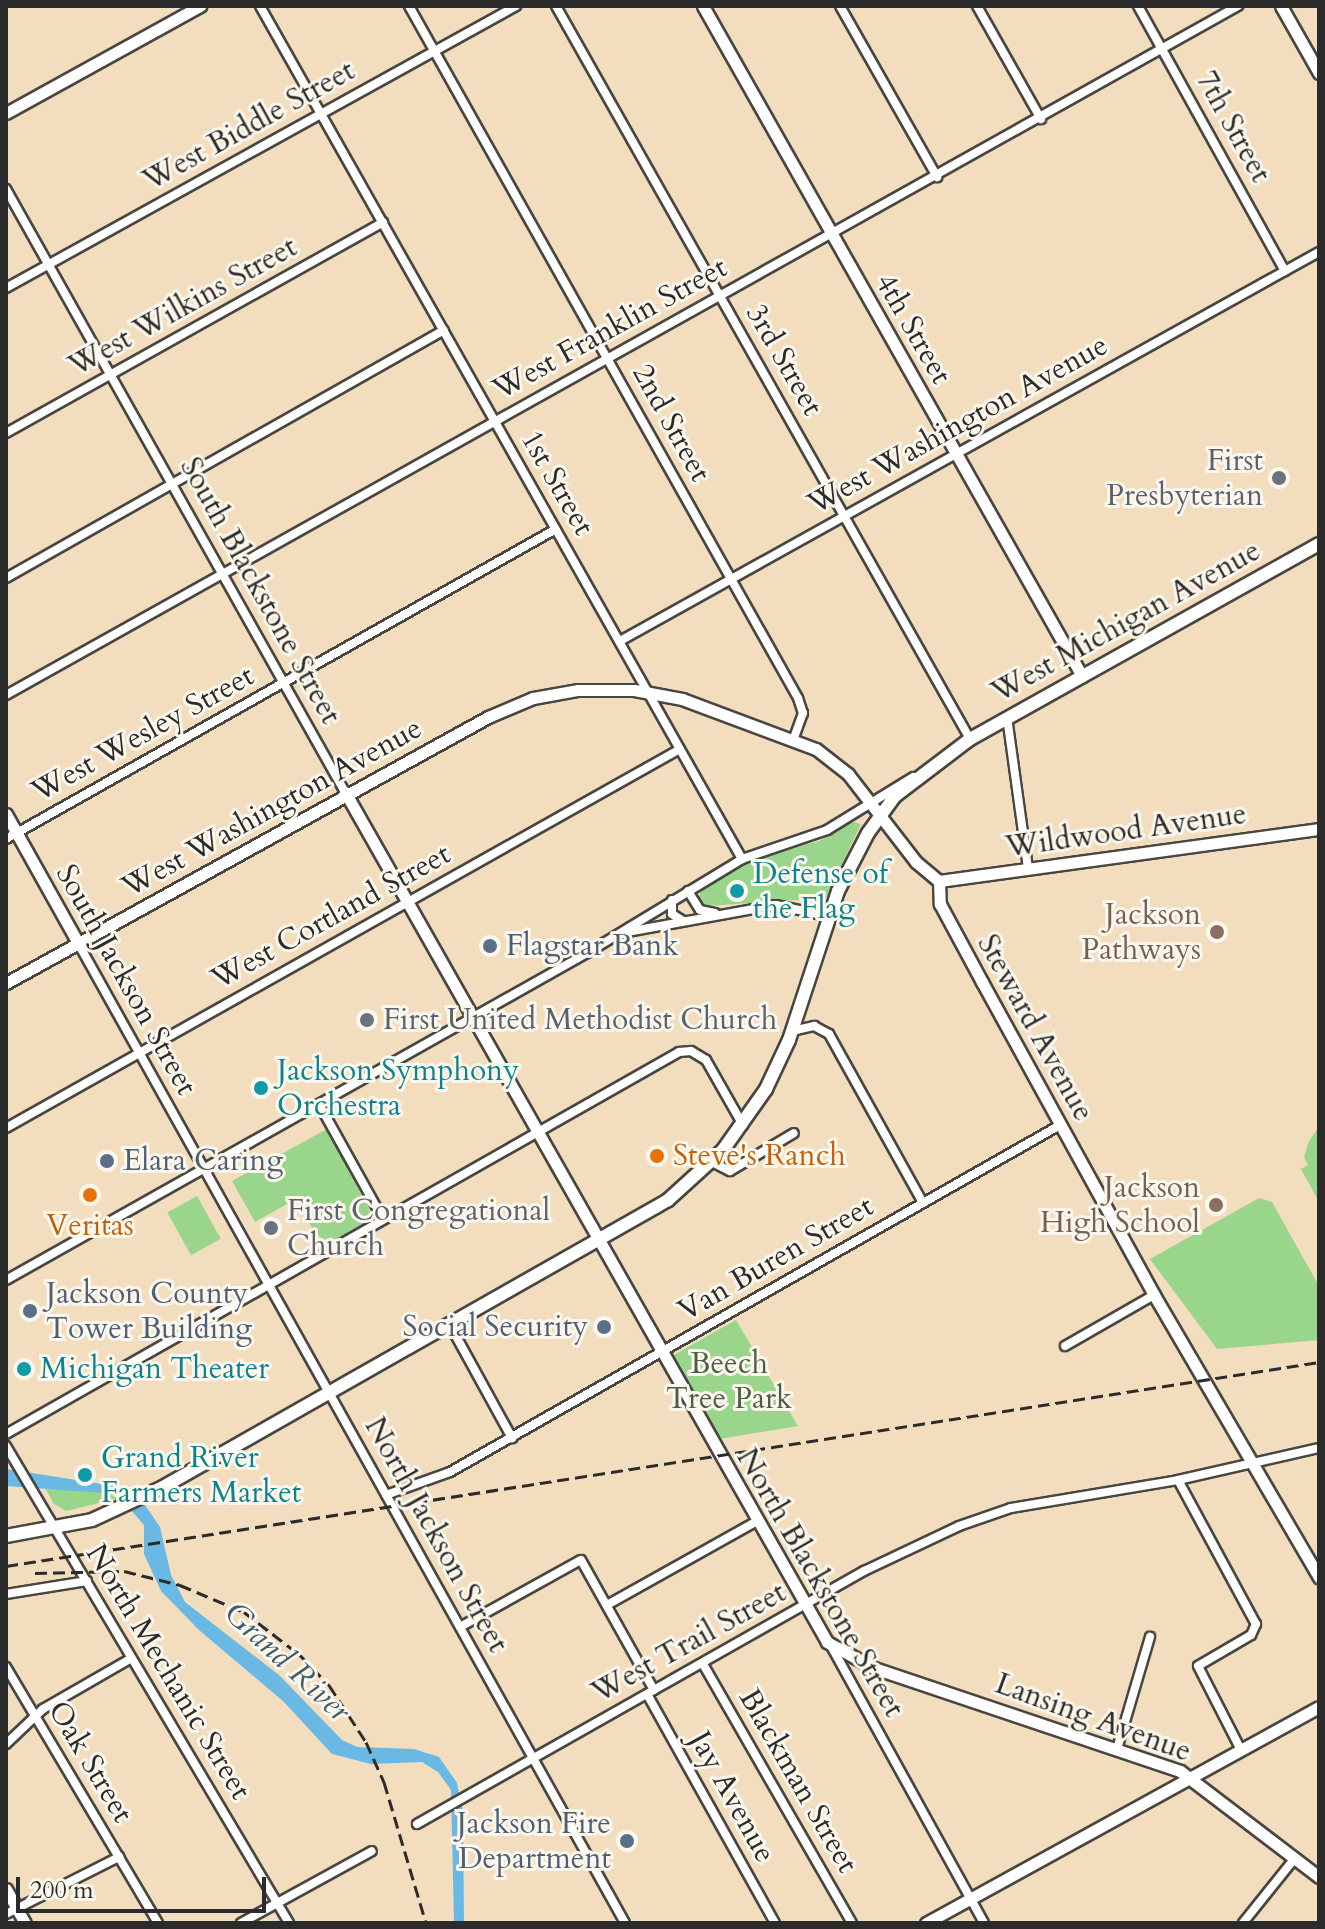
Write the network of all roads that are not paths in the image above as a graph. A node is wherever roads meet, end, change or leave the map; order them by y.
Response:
1 (200, 6) edge
2 (260, 6) edge
3 (409, 6) edge
4 (516, 6) edge
5 (556, 6) edge
6 (703, 6) edge
7 (840, 6) edge
8 (977, 6) edge
9 (1138, 6) edge
10 (1238, 6) edge
11 (1281, 6) edge
12 (1163, 50) junction
13 (434, 52) junction
14 (1319, 73) edge
15 (6, 113) edge
16 (321, 114) junction
17 (1041, 119) junction
18 (937, 177) junction
19 (6, 189) edge
20 (383, 222) junction
21 (832, 235) junction
22 (1319, 252) edge
23 (48, 265) junction
24 (1285, 271) junction
25 (6, 288) edge
26 (720, 296) junction
27 (444, 330) junction
28 (607, 359) junction
29 (111, 374) junction
30 (493, 420) junction
31 (6, 433) edge
32 (957, 454) junction
33 (173, 484) junction
34 (845, 516) junction
35 (556, 529) junction
36 (1319, 544) edge
37 (222, 573) junction
38 (6, 578) edge
39 (731, 579) junction
40 (620, 641) junction
41 (1082, 676) junction
42 (284, 682) junction
43 (648, 691) junction
44 (6, 695) edge
45 (1007, 717) junction
46 (793, 740) junction
47 (964, 742) junction
48 (680, 749) junction
49 (917, 776) junction
50 (345, 792) junction
51 (870, 802) junction
52 (6, 814) edge
53 (880, 814) junction
54 (1319, 829) edge
55 (11, 836) edge
56 (742, 859) junction
57 (1028, 869) junction
58 (939, 881) junction
59 (688, 891) junction
60 (672, 900) junction
61 (407, 902) junction
62 (715, 913) junction
63 (827, 916) junction
64 (684, 922) junction
65 (619, 934) junction
66 (78, 943) junction
67 (6, 983) edge
68 (472, 1016) junction
69 (792, 1031) junction
70 (139, 1053) junction
71 (319, 1104) junction
72 (743, 1125) junction
73 (1060, 1125) junction
74 (6, 1128) edge
75 (538, 1133) junction
76 (794, 1133) dead end
77 (712, 1162) junction
78 (205, 1170) junction
79 (923, 1203) junction
80 (383, 1219) junction
81 (600, 1243) junction
82 (6, 1280) edge
83 (269, 1285) junction
84 (1154, 1295) junction
85 (451, 1327) junction
86 (1065, 1346) dead end
87 (662, 1353) junction
88 (331, 1394) junction
89 (6, 1434) edge
90 (512, 1438) junction
91 (6, 1446) edge
92 (1319, 1448) edge
93 (1256, 1464) junction
94 (1178, 1480) junction
95 (386, 1495) junction
96 (757, 1521) junction
97 (55, 1528) junction
98 (6, 1536) edge
99 (1314, 1558) edge
100 (1319, 1577) edge
101 (87, 1581) junction
102 (6, 1594) edge
103 (607, 1605) junction
104 (805, 1605) junction
105 (460, 1627) junction
106 (1150, 1637) dead end
107 (829, 1644) junction
108 (130, 1659) junction
109 (703, 1664) junction
110 (6, 1667) edge
111 (651, 1692) junction
112 (1319, 1707) edge
113 (35, 1716) junction
114 (6, 1744) edge
115 (1117, 1749) junction
116 (1241, 1750) junction
117 (533, 1759) junction
118 (1192, 1777) junction
119 (417, 1824) dead end
120 (372, 1851) dead end
121 (119, 1857) junction
122 (1295, 1858) junction
123 (1319, 1877) edge
124 (6, 1889) edge
125 (970, 1898) junction
126 (277, 1903) junction
127 (12, 1912) edge
128 (25, 1923) edge
129 (158, 1923) edge
130 (241, 1923) edge
131 (289, 1923) edge
132 (625, 1923) edge
133 (775, 1923) edge
134 (852, 1923) edge
135 (926, 1923) edge
136 (984, 1923) edge
137 (1243, 1923) edge

1 - 15 main road
2 - 16 street, 1st Street
3 - 13 street, 2nd Street
4 - 13 street, West Biddle Street
5 - 26 street, 3rd Street
6 - 21 main road, 4th Street
7 - 18 street
8 - 17 street
9 - 12 street, 7th Street
10 - 12 street, West Franklin Street
11 - 14 main road
12 - 17 street, West Franklin Street
12 - 24 street, 7th Street
13 - 16 street, West Biddle Street
13 - 28 street, 2nd Street
16 - 20 street, 1st Street
16 - 23 street, West Biddle Street
17 - 18 street, West Franklin Street
18 - 21 street, West Franklin Street
19 - 23 street, South Blackstone Street
20 - 27 street, 1st Street
20 - 29 street, West Wilkins Street
21 - 26 street, West Franklin Street
21 - 32 main road, 4th Street
22 - 24 street, West Washington Avenue
23 - 25 street, West Biddle Street
23 - 29 street, South Blackstone Street
24 - 32 street, West Washington Avenue
26 - 28 street, West Franklin Street
26 - 34 street, 3rd Street
27 - 30 street, 1st Street
27 - 33 street
28 - 30 street, West Franklin Street
28 - 39 street, 2nd Street
29 - 31 street, West Wilkins Street
29 - 33 street, South Blackstone Street
30 - 35 street, 1st Street
30 - 37 street, West Franklin Street
32 - 34 street, West Washington Avenue
32 - 41 main road, 4th Street
33 - 37 street, South Blackstone Street
33 - 38 street
34 - 39 street, West Washington Avenue
34 - 47 street, 3rd Street
35 - 40 street, 1st Street
35 - 42 street, West Wesley Street
36 - 41 main road, West Michigan Avenue
37 - 42 street, South Blackstone Street
37 - 44 street, West Franklin Street
39 - 40 street, West Washington Avenue
39 - 46 street, 2nd Street
40 - 43 street, 1st Street
41 - 45 main road, West Michigan Avenue
42 - 50 street, South Blackstone Street
42 - 55 street, West Wesley Street
43 - 46 main road
43 - 48 street, 1st Street
43 - 50 main road, West Washington Avenue
45 - 47 main road, West Michigan Avenue
45 - 57 street
46 - 51 main road
47 - 49 main road, West Michigan Avenue
48 - 56 street, 1st Street
48 - 61 street, West Cortland Street
49 - 51 street
49 - 53 main road, West Michigan Avenue
50 - 61 main road, South Blackstone Street
50 - 66 main road, West Washington Avenue
51 - 53 main road
51 - 56 street
52 - 55 main road, South Jackson Street
53 - 58 main road
53 - 63 main road, West Michigan Avenue
54 - 57 main road, Wildwood Avenue
55 - 66 main road, South Jackson Street
56 - 59 street
57 - 58 main road, Wildwood Avenue
58 - 73 main road, Steward Avenue
59 - 60 street
59 - 62 street
60 - 64 street
60 - 65 street
61 - 68 main road, South Blackstone Street
61 - 70 street, West Cortland Street
62 - 63 street
62 - 64 street
63 - 69 main road, West Michigan Avenue
64 - 65 street
65 - 68 street
66 - 67 main road, West Washington Avenue
66 - 70 street, South Jackson Street
68 - 71 street
68 - 75 main road, North Blackstone Street
69 - 72 main road, West Michigan Avenue
69 - 79 street
70 - 74 street, West Cortland Street
70 - 78 street, South Jackson Street
71 - 78 street
71 - 80 street
72 - 75 street
72 - 77 main road, West Michigan Avenue
73 - 79 street, Van Buren Street
73 - 84 main road, Steward Avenue
75 - 80 street
75 - 81 main road, North Blackstone Street
76 - 77 street
77 - 81 main road, West Michigan Avenue
78 - 82 street
78 - 83 street, North Jackson Street
79 - 87 street, Van Buren Street
80 - 83 street
81 - 85 main road, West Michigan Avenue
81 - 87 main road, North Blackstone Street
83 - 88 street, North Jackson Street
83 - 89 street
84 - 86 street
84 - 93 main road, Steward Avenue
85 - 88 main road, West Michigan Avenue
85 - 90 street
87 - 90 street, Van Buren Street
87 - 96 main road, North Blackstone Street
88 - 95 street, North Jackson Street
88 - 97 main road, West Michigan Avenue
90 - 95 street, Van Buren Street
91 - 97 street, North Mechanic Street
92 - 93 street, West Trail Street
93 - 94 street, West Trail Street
93 - 99 main road, Steward Avenue
94 - 104 street, West Trail Street
94 - 116 street
95 - 105 street, North Jackson Street
96 - 103 street
96 - 104 main road, North Blackstone Street
97 - 98 main road, West Michigan Avenue
97 - 101 street, North Mechanic Street
99 - 100 main road, Steward Avenue
101 - 102 street
101 - 108 street, North Mechanic Street
103 - 105 street, Jay Avenue
103 - 111 street, Jay Avenue
104 - 107 main road, North Blackstone Street
104 - 109 street, West Trail Street
105 - 117 street, North Jackson Street
106 - 115 street
107 - 115 main road, Lansing Avenue
107 - 125 street, North Blackstone Street
108 - 113 street
108 - 126 street, North Mechanic Street
109 - 111 street, West Trail Street
109 - 134 street, Blackman Street
110 - 113 street, Oak Street
111 - 117 street, West Trail Street
111 - 133 street, Jay Avenue
112 - 116 main road
113 - 114 street
113 - 121 street, Oak Street
115 - 118 main road, Lansing Avenue
116 - 118 main road
117 - 119 street, West Trail Street
117 - 132 street, North Jackson Street
118 - 122 main road, Lansing Avenue
118 - 125 main road
120 - 126 street
121 - 127 street
121 - 129 street, Oak Street
122 - 123 main road, Lansing Avenue
122 - 137 street
124 - 127 main road
125 - 135 main road
125 - 136 street, North Blackstone Street
126 - 130 street
126 - 131 street, North Mechanic Street
127 - 128 main road

